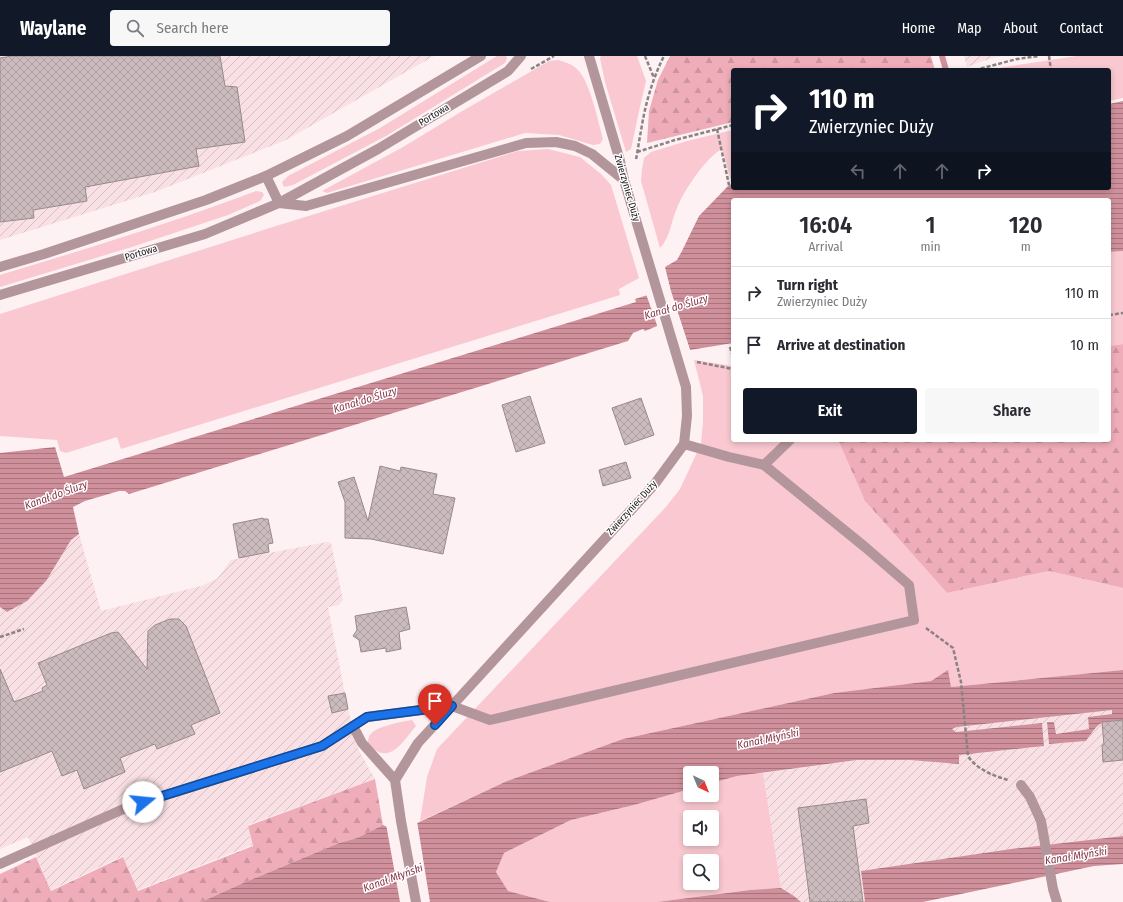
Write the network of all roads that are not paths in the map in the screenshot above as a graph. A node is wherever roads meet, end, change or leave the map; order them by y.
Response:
1 (481, 56) edge
2 (521, 56) edge
3 (589, 56) edge
4 (266, 176) junction
5 (624, 180) junction
6 (279, 203) junction
7 (0, 267) edge
8 (0, 295) edge
9 (788, 442) edge
10 (684, 444) junction
11 (764, 465) junction
12 (452, 706) junction
13 (353, 726) junction
14 (396, 780) junction
15 (1022, 784) road end
16 (0, 864) edge
17 (416, 902) edge
18 (1057, 902) edge

1 - 4 street
2 - 6 street, Portowa
3 - 5 street, Zwierzyniec Duży
4 - 6 street
4 - 7 street
5 - 6 street
5 - 10 street, Zwierzyniec Duży
6 - 8 street, Portowa
9 - 11 street
10 - 11 street
10 - 12 street, Zwierzyniec Duży
11 - 12 street
12 - 13 street
12 - 14 street, Zwierzyniec Duży
13 - 14 street
13 - 16 street
14 - 17 street
15 - 18 street

